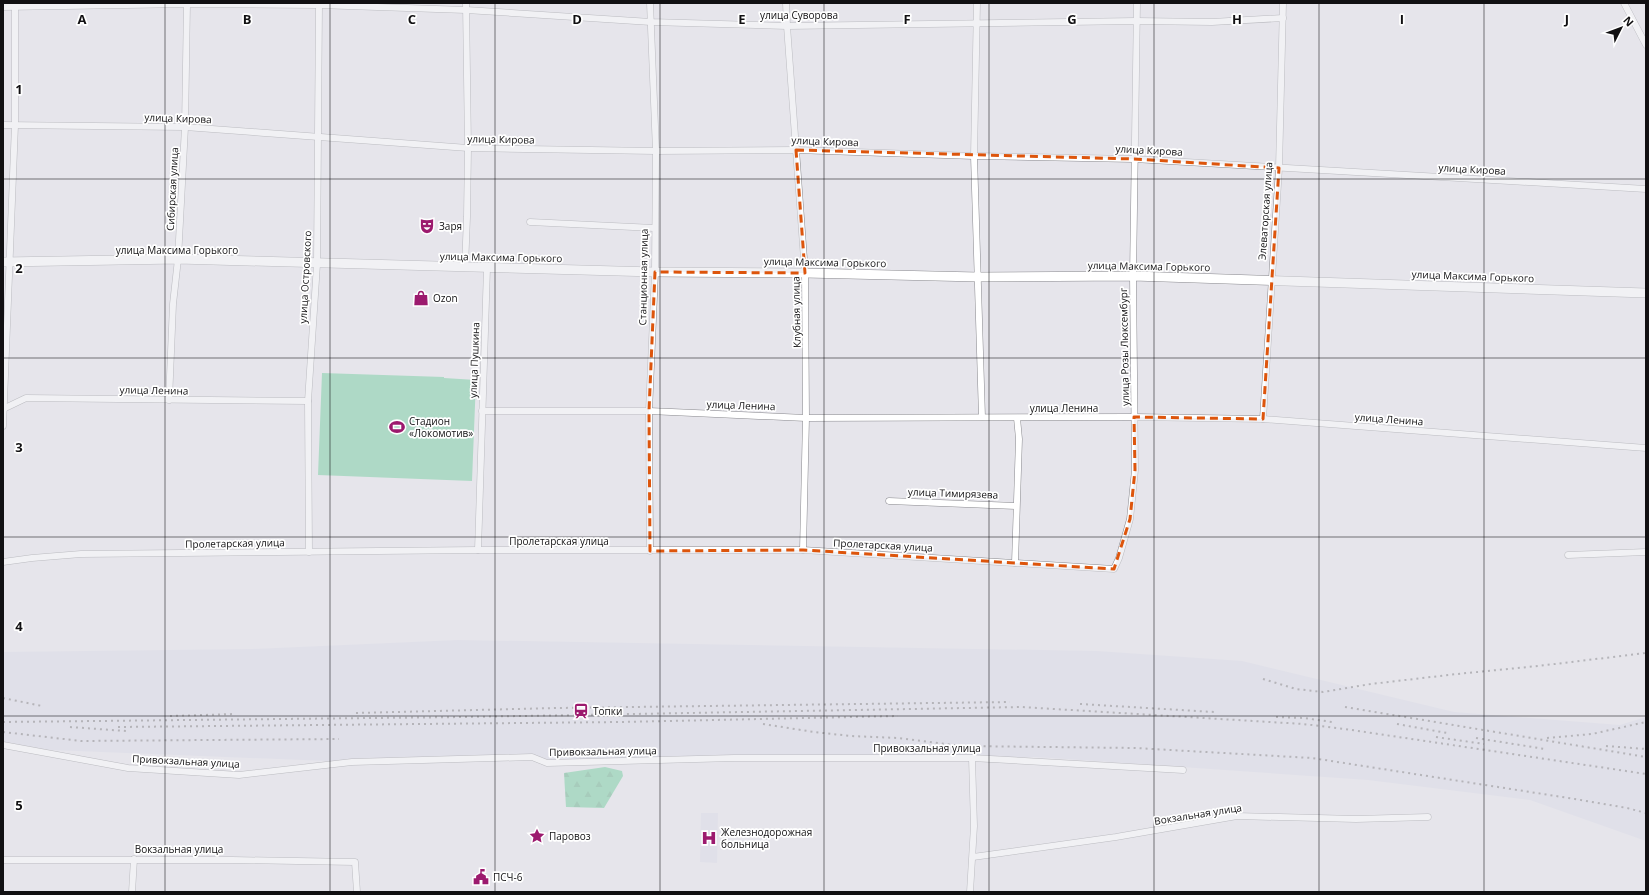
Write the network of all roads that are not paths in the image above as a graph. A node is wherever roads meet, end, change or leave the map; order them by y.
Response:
1 (466, 3) edge
2 (650, 3) edge
3 (786, 3) edge
4 (978, 3) edge
5 (1137, 3) edge
6 (1283, 3) edge
7 (1624, 3) edge
8 (187, 4) edge
9 (319, 4) edge
10 (15, 5) edge
11 (3, 7) edge
12 (466, 10) junction
13 (1283, 18) junction
14 (1136, 21) junction
15 (651, 22) junction
16 (978, 23) junction
17 (787, 26) junction
18 (1646, 45) edge
19 (3, 125) edge
20 (15, 125) junction
21 (185, 127) junction
22 (319, 137) junction
23 (468, 148) junction
24 (796, 150) junction
25 (656, 151) junction
26 (974, 156) junction
27 (1134, 159) junction
28 (1279, 168) junction
29 (1646, 189) edge
30 (530, 222) dead end
31 (654, 228) junction
32 (178, 259) junction
33 (6, 262) edge
34 (317, 264) junction
35 (465, 267) junction
36 (487, 268) junction
37 (655, 272) junction
38 (805, 272) junction
39 (1133, 276) junction
40 (978, 277) junction
41 (1271, 280) junction
42 (1646, 293) edge
43 (169, 400) junction
44 (308, 401) junction
45 (4, 409) edge
46 (482, 411) junction
47 (649, 411) junction
48 (1134, 417) junction
49 (806, 418) junction
50 (982, 418) junction
51 (1017, 418) junction
52 (1264, 419) junction
53 (3, 426) edge
54 (1646, 448) edge
55 (888, 501) dead end
56 (1016, 506) junction
57 (478, 550) junction
58 (803, 550) junction
59 (650, 551) junction
60 (309, 552) junction
61 (1646, 552) edge
62 (1568, 555) dead end
63 (3, 562) edge
64 (1015, 563) junction
65 (1114, 569) joint
66 (3, 746) edge
67 (972, 758) junction
68 (1183, 770) dead end
69 (1428, 817) dead end
70 (973, 857) junction
71 (134, 859) junction
72 (3, 860) edge
73 (132, 892) edge
74 (357, 892) edge
75 (970, 892) edge

1 - 12 street
2 - 15 street, Станционная улица
3 - 17 street, Клубная улица
4 - 16 street
5 - 14 street, улица Розы Люксембург
6 - 13 street, Элеваторская улица
7 - 18 street
8 - 9 street, улица Суворова
8 - 10 street, улица Суворова
8 - 21 street, Сибирская улица
9 - 12 street, улица Суворова
9 - 22 street, улица Островского
10 - 11 street, улица Суворова
10 - 20 street
12 - 15 street, улица Суворова
12 - 23 street
13 - 14 street, улица Суворова
13 - 28 street, Элеваторская улица
14 - 16 street, улица Суворова
14 - 27 street, улица Розы Люксембург
15 - 17 street, улица Суворова
15 - 25 street, Станционная улица
16 - 17 street, улица Суворова
16 - 26 street
17 - 24 street, Клубная улица
19 - 20 street, улица Кирова
20 - 21 street, улица Кирова
20 - 33 street
21 - 22 street, улица Кирова
21 - 32 street, Сибирская улица
22 - 23 street, улица Кирова
22 - 34 street, улица Островского
23 - 25 street, улица Кирова
23 - 35 street
24 - 25 street, улица Кирова
24 - 26 street, улица Кирова
24 - 38 street, Клубная улица
25 - 31 street, Станционная улица
26 - 27 street, улица Кирова
26 - 40 street
27 - 28 street, улица Кирова
27 - 39 street, улица Розы Люксембург
28 - 29 street, улица Кирова
28 - 41 street, Элеваторская улица
30 - 31 street
31 - 37 street, Станционная улица
32 - 33 street, улица Максима Горького
32 - 34 street, улица Максима Горького
32 - 43 street, Сибирская улица
33 - 45 street
34 - 35 street, улица Максима Горького
34 - 44 street, улица Островского
35 - 36 street, улица Максима Горького
36 - 37 street, улица Максима Горького
36 - 46 street, улица Пушкина
37 - 38 street, улица Максима Горького
37 - 47 street, Станционная улица
38 - 40 street, улица Максима Горького
38 - 49 street, Клубная улица
39 - 40 street, улица Максима Горького
39 - 41 street, улица Максима Горького
39 - 48 street, улица Розы Люксембург
40 - 50 street
41 - 42 street, улица Максима Горького
41 - 52 street, Элеваторская улица
43 - 44 street, улица Ленина
43 - 45 street, улица Ленина
44 - 60 street, улица Островского
45 - 53 street
46 - 47 street, улица Ленина
46 - 57 street, улица Пушкина
47 - 49 street, улица Ленина
47 - 59 street, Станционная улица
48 - 51 street, улица Ленина
48 - 52 street, улица Ленина
48 - 65 street, улица Розы Люксембург
49 - 50 street, улица Ленина
49 - 58 street, Клубная улица
50 - 51 street, улица Ленина
51 - 56 street
52 - 54 street, улица Ленина
55 - 56 street, улица Тимирязева
56 - 64 street
57 - 59 street, Пролетарская улица
57 - 60 street, Пролетарская улица
58 - 59 street, Пролетарская улица
58 - 64 street, Пролетарская улица
60 - 63 street, Пролетарская улица
61 - 62 street
64 - 65 street, Пролетарская улица
66 - 67 street, Привокзальная улица
67 - 68 street, Привокзальная улица
67 - 70 street
69 - 70 street, Вокзальная улица
70 - 75 street
71 - 72 street, Вокзальная улица
71 - 73 street
71 - 74 street, Вокзальная улица

